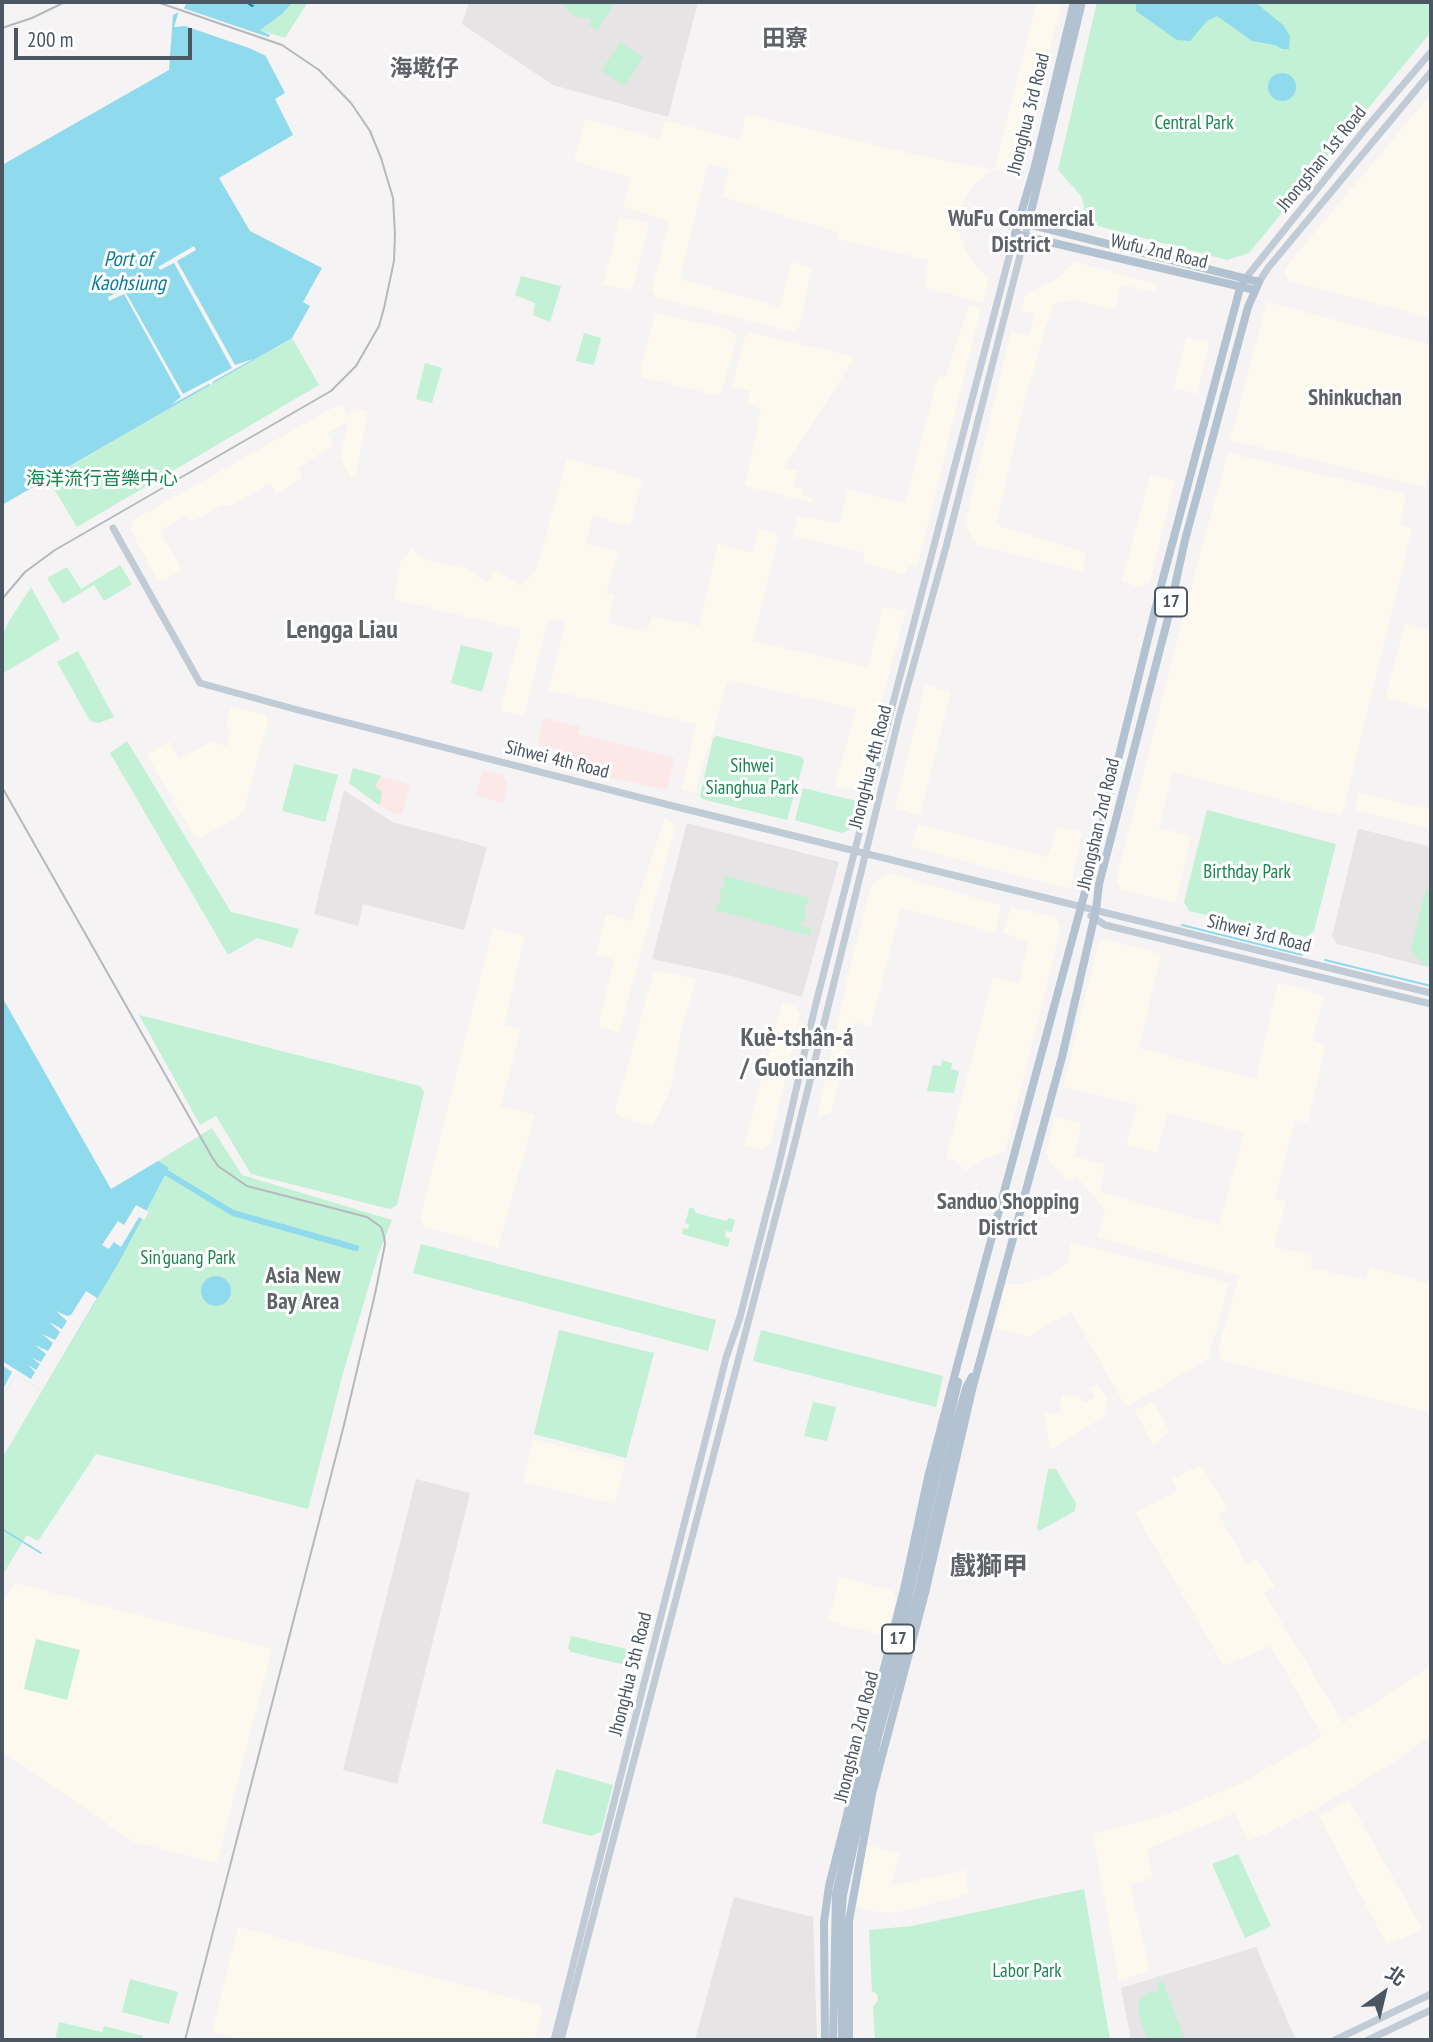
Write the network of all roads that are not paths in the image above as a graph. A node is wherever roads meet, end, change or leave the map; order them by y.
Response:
1 (1074, 2) edge
2 (1082, 2) edge
3 (1431, 52) edge
4 (1431, 72) edge
5 (1028, 224) junction
6 (1015, 234) junction
7 (1024, 236) junction
8 (1245, 279) junction
9 (1257, 286) junction
10 (1240, 288) junction
11 (113, 528) dead end
12 (855, 851) junction
13 (865, 854) junction
14 (1080, 907) junction
15 (1094, 914) junction
16 (1431, 993) edge
17 (1431, 1004) edge
18 (744, 1317) junction
19 (838, 1909) junction
20 (1431, 1994) edge
21 (1431, 2010) edge
22 (554, 2040) edge
23 (561, 2040) edge
24 (825, 2040) edge
25 (833, 2040) edge
26 (842, 2040) edge
27 (849, 2040) edge
28 (1335, 2040) edge
29 (1368, 2040) edge

1 - 6 main road, Jhonghua 3rd Road
2 - 5 main road, Jhonghua 3rd Road
3 - 8 main road, Jhongshan 1st Road
4 - 9 main road, Jhongshan 1st Road
5 - 7 main road, JhongHua 4th Road
5 - 8 main road, Wufu 2nd Road
6 - 7 main road, Wufu 2nd Road
6 - 12 main road, JhongHua 4th Road
7 - 10 main road, Wufu 2nd Road
7 - 13 main road, JhongHua 4th Road
8 - 9 main road, Wufu 2nd Road
8 - 10 main road, Jhongshan 1st Road / 17
9 - 10 main road, Wufu 2nd Road
9 - 15 main road, Jhongshan 2nd Road / 17
10 - 14 main road, Jhongshan 2nd Road / 17
11 - 12 main road, Sihwei 4th Road
12 - 13 main road, Sihwei 4th Road
12 - 18 main road, JhongHua 4th Road
13 - 14 main road, Sihwei 4th Road
13 - 18 main road, JhongHua 4th Road
14 - 15 main road
14 - 19 main road, Jhongshan 2nd Road / 17
15 - 16 main road, Sihwei 3rd Road
15 - 17 main road, Sihwei 3rd Road
15 - 19 main road, Jhongshan 2nd Road / 17
18 - 22 main road, JhongHua 5th Road
18 - 23 main road, JhongHua 5th Road
19 - 24 main road, 17
19 - 25 main road, 17
19 - 26 main road, 17
19 - 27 main road, 17
20 - 28 main road
21 - 29 main road

